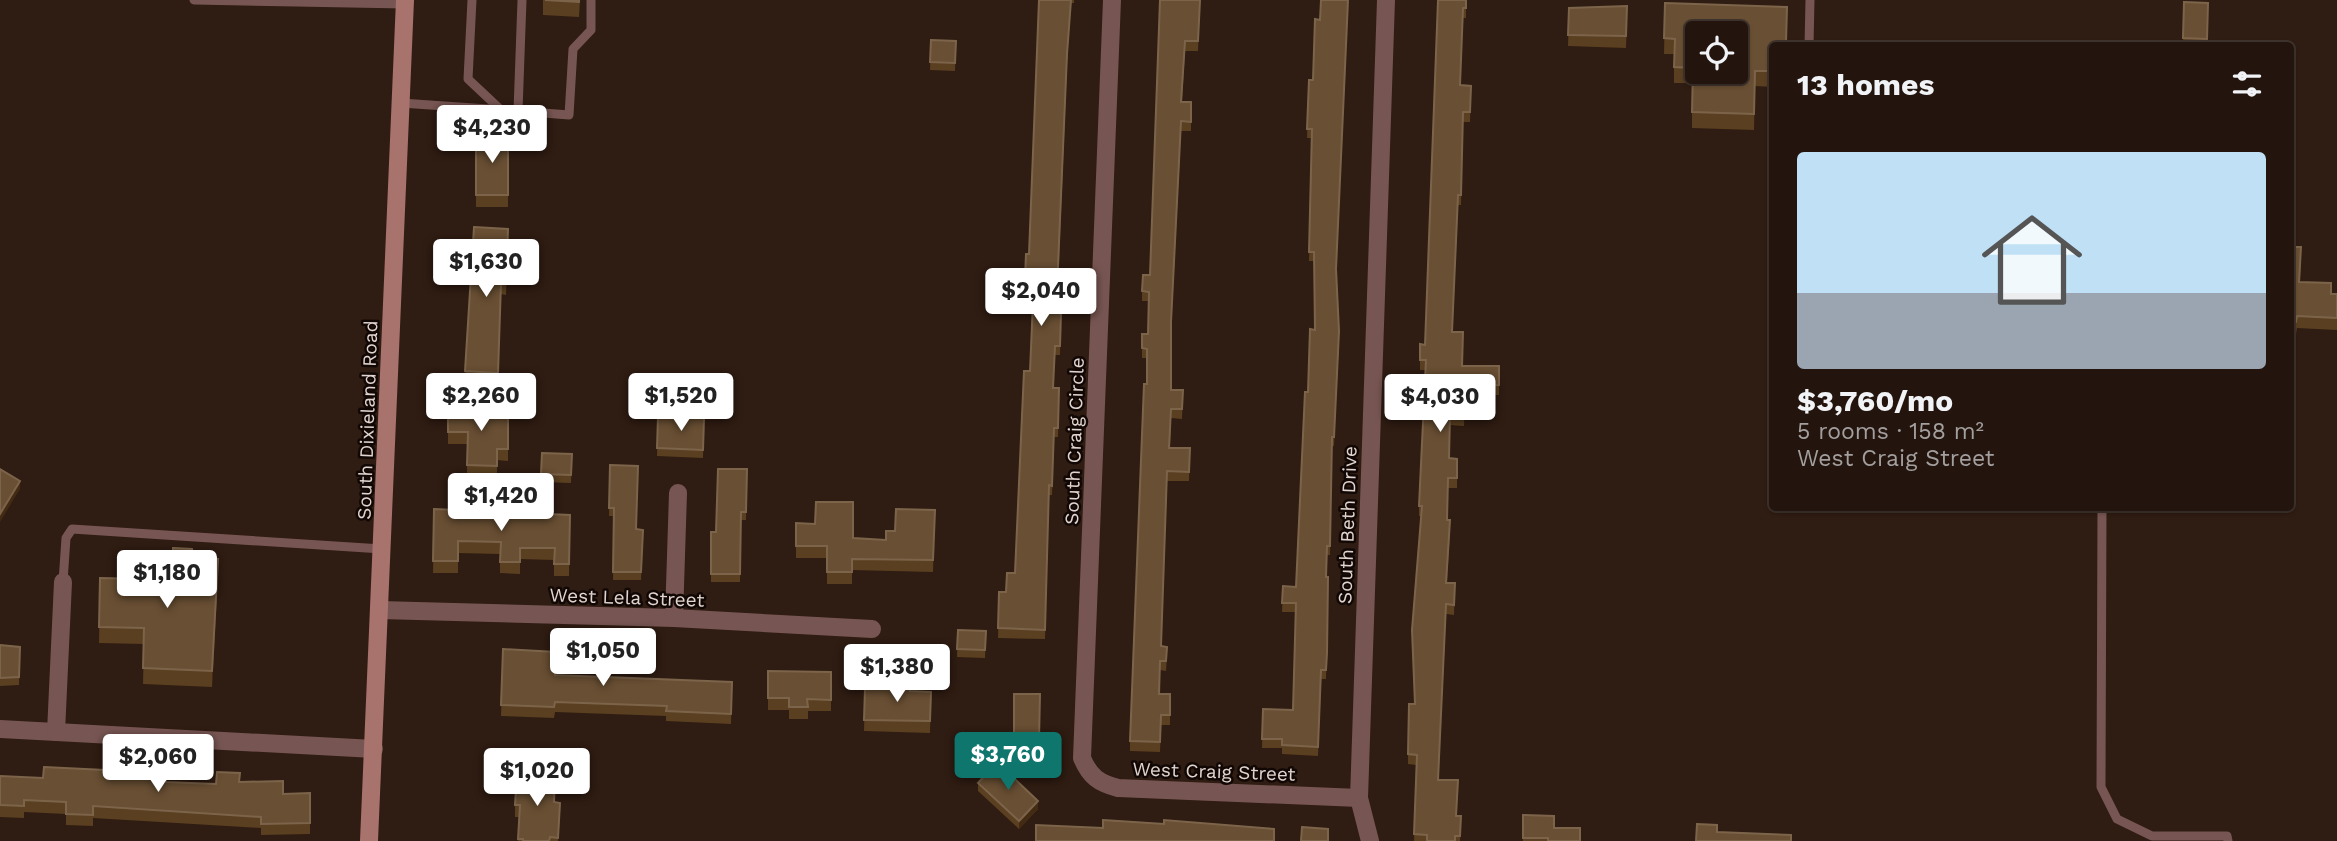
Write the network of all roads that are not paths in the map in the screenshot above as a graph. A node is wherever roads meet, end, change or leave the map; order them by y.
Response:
1 (194, 0) edge
2 (472, 0) edge
3 (522, 0) edge
4 (591, 0) edge
5 (1112, 0) edge
6 (1386, 0) edge
7 (1810, 0) edge
8 (340, 2) edge
9 (405, 2) edge
10 (1809, 42) edge
11 (401, 103) junction
12 (502, 110) junction
13 (518, 111) junction
14 (678, 493) dead end
15 (2102, 511) edge
16 (382, 549) junction
17 (63, 582) joint
18 (380, 610) junction
19 (674, 618) junction
20 (872, 629) dead end
21 (0, 729) edge
22 (56, 732) junction
23 (374, 749) junction
24 (1082, 758) joint
25 (1359, 798) junction
26 (369, 841) edge
27 (1370, 841) edge
28 (2228, 841) edge

1 - 8 lane
2 - 12 lane
3 - 13 lane
4 - 13 lane
5 - 24 street, South Craig Circle
6 - 25 street, South Beth Drive
7 - 10 lane
8 - 9 lane
9 - 11 main road, South Dixieland Road
11 - 12 lane
11 - 16 main road, South Dixieland Road
12 - 13 lane
14 - 19 street
15 - 28 lane
16 - 17 lane
16 - 18 main road, South Dixieland Road
17 - 22 street
18 - 19 street, West Lela Street
18 - 23 main road, South Dixieland Road
19 - 20 street, West Lela Street
21 - 22 street
22 - 23 street
23 - 26 main road, South Dixieland Road
24 - 25 street, West Craig Street
25 - 27 street, South Beth Drive

